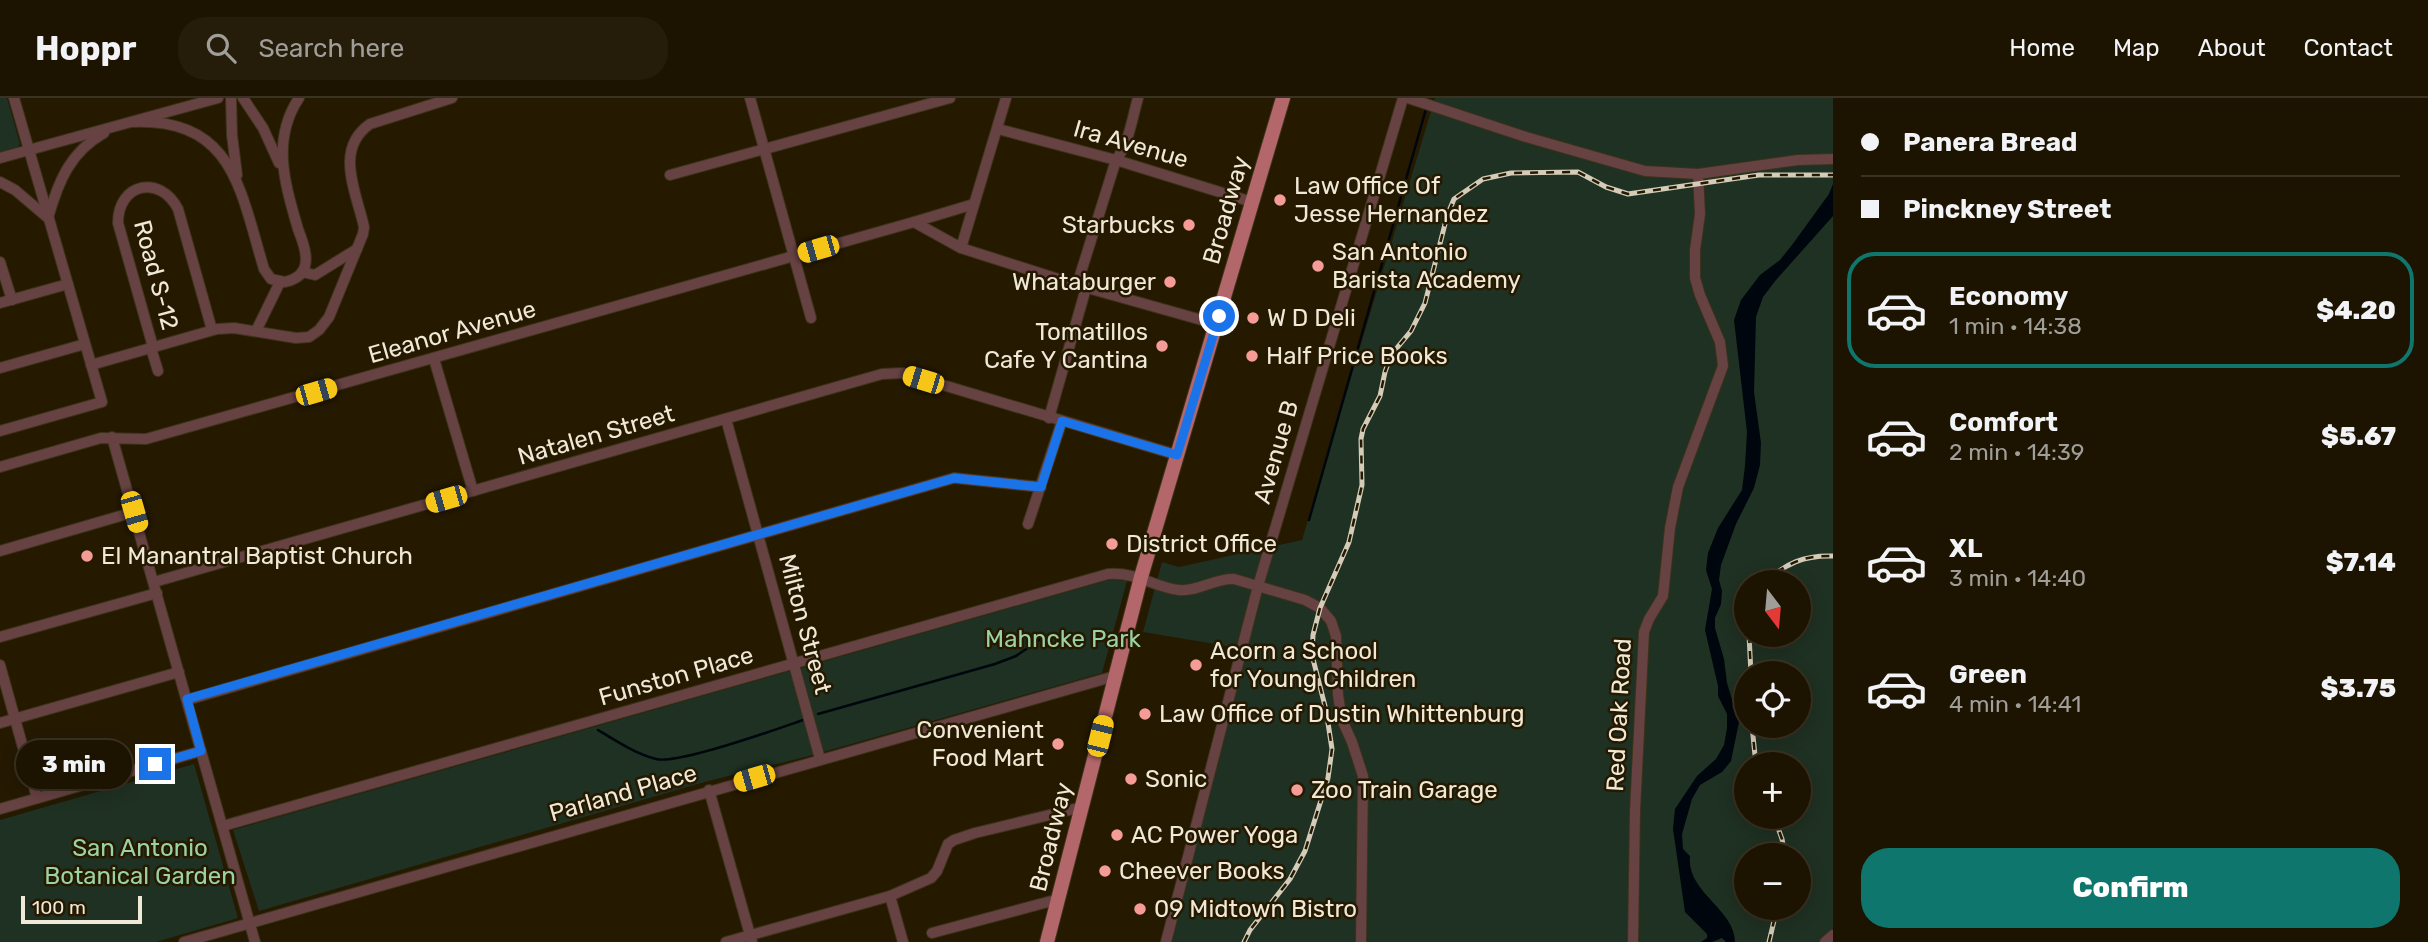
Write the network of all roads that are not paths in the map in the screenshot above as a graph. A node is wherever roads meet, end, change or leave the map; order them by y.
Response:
1 (14, 98) edge
2 (218, 98) edge
3 (231, 98) edge
4 (243, 98) edge
5 (299, 98) edge
6 (452, 98) edge
7 (750, 98) edge
8 (950, 98) edge
9 (1006, 98) edge
10 (1138, 98) edge
11 (1283, 98) edge
12 (1403, 98) edge
13 (1412, 99) edge
14 (132, 122) junction
15 (116, 127) junction
16 (998, 129) junction
17 (1833, 146) edge
18 (764, 148) junction
19 (29, 150) junction
20 (0, 158) edge
21 (1829, 159) edge
22 (1116, 160) junction
23 (1698, 174) junction
24 (670, 175) dead end
25 (284, 176) junction
26 (0, 182) edge
27 (238, 182) junction
28 (1252, 202) junction
29 (974, 204) junction
30 (48, 218) junction
31 (914, 222) junction
32 (961, 248) junction
33 (357, 249) junction
34 (794, 256) junction
35 (0, 262) edge
36 (302, 272) junction
37 (280, 282) junction
38 (68, 284) junction
39 (1082, 287) junction
40 (12, 300) junction
41 (0, 303) edge
42 (811, 318) dead end
43 (1216, 324) junction
44 (212, 330) junction
45 (256, 331) junction
46 (85, 344) junction
47 (152, 347) junction
48 (435, 359) junction
49 (90, 365) junction
50 (0, 368) edge
51 (158, 371) dead end
52 (1049, 418) junction
53 (726, 419) junction
54 (1062, 421) junction
55 (0, 431) edge
56 (112, 438) junction
57 (1177, 455) junction
58 (0, 467) edge
59 (1041, 487) junction
60 (473, 491) junction
61 (134, 512) junction
62 (1028, 524) dead end
63 (759, 535) junction
64 (0, 551) edge
65 (1141, 577) junction
66 (1258, 586) junction
67 (156, 588) junction
68 (0, 637) edge
69 (793, 664) junction
70 (0, 665) edge
71 (179, 672) junction
72 (1115, 676) junction
73 (187, 699) junction
74 (15, 719) junction
75 (0, 723) edge
76 (201, 751) junction
77 (820, 760) junction
78 (709, 790) junction
79 (37, 798) junction
80 (1082, 807) junction
81 (0, 809) edge
82 (223, 826) junction
83 (890, 896) junction
84 (1059, 900) junction
85 (250, 923) junction
86 (932, 933) dead end
87 (1833, 934) edge
88 (751, 938) edge
89 (184, 942) edge
90 (255, 942) edge
91 (726, 942) edge
92 (903, 942) edge
93 (1047, 942) edge
94 (1166, 942) edge
95 (1361, 942) edge
96 (1633, 942) edge
97 (1825, 942) edge

1 - 19 street
2 - 14 street
3 - 27 street
4 - 25 street
5 - 25 street
6 - 33 street
7 - 18 street
8 - 18 street
9 - 16 street
10 - 22 street
11 - 28 main road, Broadway
12 - 66 street, Avenue B
13 - 23 street
14 - 15 street
14 - 27 street
15 - 19 street
15 - 30 street
16 - 22 street, Ira Avenue
16 - 29 street
17 - 21 street
18 - 24 street
18 - 34 street
19 - 20 street
19 - 30 street
21 - 23 street
22 - 28 street, Ira Avenue
22 - 39 street
23 - 96 street, Red Oak Road
25 - 36 street
26 - 30 street
27 - 37 street
28 - 43 main road, Broadway
29 - 31 street, Eleanor Avenue
29 - 32 street
30 - 38 street
31 - 32 street
31 - 34 street, Eleanor Avenue
32 - 39 street
33 - 36 street
33 - 45 street
34 - 42 street
34 - 48 street, Eleanor Avenue
35 - 40 street
36 - 37 street
37 - 45 street
38 - 40 street
38 - 46 street
39 - 43 street
39 - 52 street
40 - 41 street
43 - 57 main road, Broadway
44 - 45 street
44 - 47 street
44 - 47 street, Road S-12
46 - 49 street
46 - 50 street
47 - 49 street
47 - 51 street
48 - 56 street, Eleanor Avenue
48 - 60 street
49 - 55 street
52 - 53 street, Natalen Street
52 - 54 street, Natalen Street
53 - 60 street, Natalen Street
53 - 63 street, Milton Street
54 - 57 street
54 - 59 street
56 - 58 street, Eleanor Avenue
56 - 61 street
57 - 65 main road, Broadway
59 - 62 street
59 - 63 street
60 - 67 street, Natalen Street
61 - 64 street
61 - 67 street
63 - 69 street, Milton Street
63 - 73 street
65 - 66 street, Funston Place
65 - 69 street, Funston Place
65 - 72 main road, Broadway
66 - 94 street, Avenue B
66 - 95 street, Funston Place
67 - 68 street, Natalen Street
67 - 71 street
69 - 77 street, Milton Street
69 - 82 street, Funston Place
70 - 74 street
71 - 73 street
71 - 74 street
72 - 77 street, Parland Place
72 - 80 main road, Broadway
73 - 76 street
74 - 75 street
74 - 79 street
76 - 79 street
76 - 82 street
77 - 78 street, Parland Place
78 - 85 street, Parland Place
78 - 88 street
79 - 81 street
80 - 83 street
80 - 84 main road, Broadway
82 - 85 street
83 - 88 street
83 - 92 street
84 - 86 street
84 - 93 main road, Broadway
85 - 89 street, Parland Place
85 - 90 street
87 - 97 street
88 - 91 street

